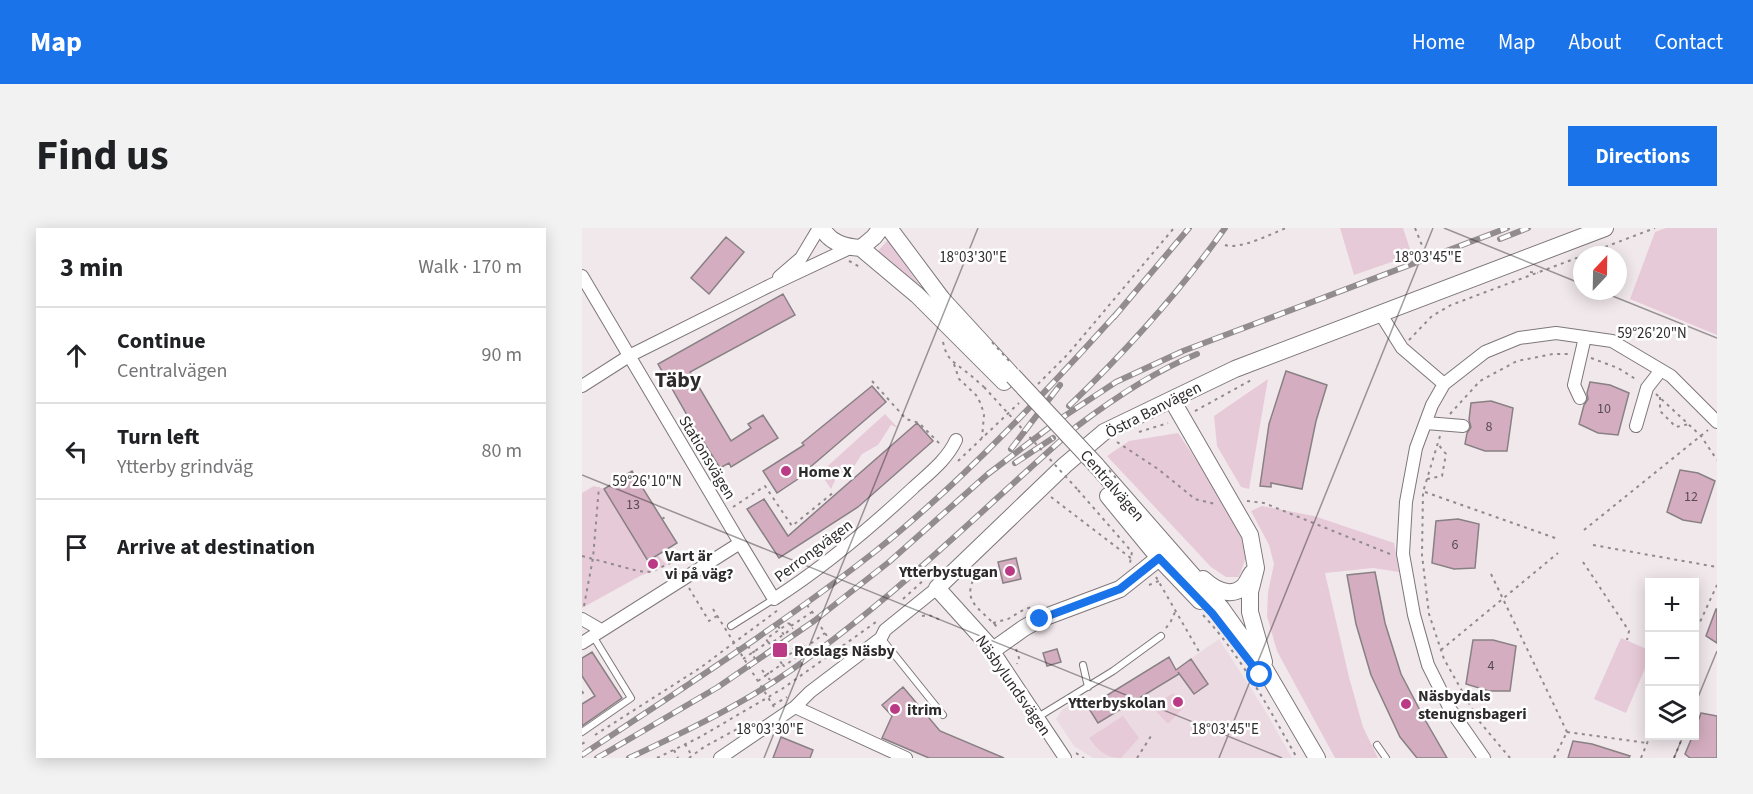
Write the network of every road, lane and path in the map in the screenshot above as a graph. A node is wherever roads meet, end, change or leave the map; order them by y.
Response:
1 (821, 228) edge
2 (880, 228) edge
3 (889, 228) edge
4 (1174, 228) edge
5 (1286, 228) edge
6 (1415, 228) edge
7 (1605, 228) edge
8 (1655, 228) edge
9 (1225, 245) dead end
10 (1607, 246) edge
11 (850, 250) junction
12 (1425, 254) dead end
13 (1573, 259) edge
14 (866, 270) dead end
15 (582, 276) edge
16 (769, 286) junction
17 (1380, 313) junction
18 (942, 336) dead end
19 (1584, 337) junction
20 (1402, 348) junction
21 (1581, 355) junction
22 (629, 356) junction
23 (953, 363) junction
24 (1661, 370) junction
25 (1048, 373) dead end
26 (1008, 379) junction
27 (872, 381) dead end
28 (1444, 384) junction
29 (582, 386) edge
30 (1647, 388) junction
31 (1660, 397) junction
32 (1580, 398) dead end
33 (1172, 400) junction
34 (1717, 422) edge
35 (1426, 423) junction
36 (1689, 424) junction
37 (1444, 426) junction
38 (1463, 426) dead end
39 (1635, 426) dead end
40 (1701, 436) junction
41 (982, 438) dead end
42 (956, 440) dead end
43 (1114, 440) dead end
44 (1438, 444) junction
45 (944, 448) dead end
46 (1717, 460) edge
47 (1054, 462) dead end
48 (1086, 469) junction
49 (1046, 470) dead end
50 (1065, 479) dead end
51 (1427, 479) junction
52 (599, 487) dead end
53 (834, 492) dead end
54 (1424, 492) junction
55 (1047, 495) dead end
56 (1241, 500) dead end
57 (1216, 504) dead end
58 (726, 512) dead end
59 (1584, 530) dead end
60 (1558, 539) dead end
61 (740, 543) junction
62 (1593, 545) dead end
63 (1558, 553) dead end
64 (1165, 555) junction
65 (1403, 555) junction
66 (582, 556) edge
67 (593, 558) junction
68 (984, 562) dead end
69 (1583, 562) dead end
70 (1256, 567) junction
71 (1717, 567) edge
72 (1491, 574) dead end
73 (688, 577) junction
74 (932, 582) junction
75 (1167, 582) dead end
76 (1717, 585) edge
77 (903, 598) dead end
78 (774, 599) junction
79 (1502, 600) junction
80 (807, 605) dead end
81 (713, 609) dead end
82 (1198, 609) dead end
83 (1176, 610) junction
84 (812, 612) junction
85 (583, 613) edge
86 (772, 615) dead end
87 (717, 616) junction
88 (816, 617) dead end
89 (878, 620) dead end
90 (731, 626) dead end
91 (778, 626) dead end
92 (791, 626) junction
93 (821, 627) dead end
94 (1697, 632) edge
95 (825, 633) junction
96 (592, 636) edge
97 (1161, 636) joint
98 (786, 638) dead end
99 (881, 638) junction
100 (829, 639) dead end
101 (1008, 639) junction
102 (1627, 640) dead end
103 (768, 642) junction
104 (748, 646) dead end
105 (793, 648) dead end
106 (805, 648) junction
107 (993, 650) junction
108 (1440, 650) junction
109 (753, 652) junction
110 (1201, 655) dead end
111 (743, 659) junction
112 (755, 659) dead end
113 (800, 659) dead end
114 (782, 664) junction
115 (1083, 665) dead end
116 (762, 670) dead end
117 (1019, 671) dead end
118 (1266, 671) junction
119 (767, 674) junction
120 (770, 680) dead end
121 (758, 681) junction
122 (1088, 687) junction
123 (582, 691) edge
124 (582, 697) edge
125 (787, 697) dead end
126 (795, 707) junction
127 (944, 715) dead end
128 (1038, 717) junction
129 (739, 728) dead end
130 (582, 732) edge
131 (1567, 732) junction
132 (1153, 733) dead end
133 (1648, 740) edge
134 (1681, 740) edge
135 (1647, 743) junction
136 (582, 744) edge
137 (685, 744) junction
138 (1377, 744) dead end
139 (674, 750) junction
140 (1069, 754) edge
141 (663, 757) edge
142 (690, 757) edge
143 (657, 758) edge
144 (678, 758) edge
145 (720, 758) edge
146 (906, 758) edge
147 (1084, 758) edge
148 (1137, 758) edge
149 (1297, 758) edge
150 (1307, 758) edge
151 (1317, 758) edge
152 (1386, 758) edge
153 (1484, 758) edge
154 (1510, 758) edge
155 (1554, 758) edge
156 (1641, 758) edge
157 (1674, 758) edge

1 - 11 street, Centralvägen
1 - 16 street
2 - 11 street
3 - 26 street, Centralvägen
4 - 25 path
5 - 9 path
6 - 12 path
7 - 17 street, Östra Banvägen
8 - 10 path
11 - 14 path
11 - 16 street
11 - 26 street, Centralvägen
13 - 20 path
15 - 22 street, Stationsvägen
16 - 22 street
17 - 20 street
17 - 33 street, Östra Banvägen
18 - 23 path
19 - 21 street
19 - 24 street
19 - 28 street
20 - 28 street
21 - 30 path
21 - 32 street
21 - 37 path
22 - 29 street
22 - 61 street, Stationsvägen
23 - 41 path
23 - 55 path, bridge
24 - 30 street
24 - 34 street
26 - 48 street, Centralvägen, bridge
27 - 45 path
28 - 35 street
30 - 31 path
30 - 39 street
31 - 36 path
31 - 36 path
33 - 70 street
33 - 74 street, Östra Banvägen
34 - 40 path
35 - 37 street
35 - 65 street
36 - 40 path
37 - 38 street
37 - 44 path
40 - 46 path
40 - 59 path
42 - 78 street, Perrongvägen
43 - 57 path
44 - 51 path
44 - 51 path
47 - 49 path
48 - 50 path
48 - 64 street, Centralvägen
51 - 54 path
52 - 67 path
53 - 58 path
54 - 60 path
54 - 108 path
56 - 65 path
61 - 73 street
61 - 78 street, Perrongvägen
62 - 71 path
63 - 79 path
64 - 70 street
64 - 101 street
64 - 118 street, Centralvägen
64 - 150 street, Centralvägen
65 - 153 street
66 - 67 path
67 - 73 path
67 - 85 path
68 - 101 path
69 - 102 path
70 - 118 street
72 - 79 path
73 - 87 path, bridge
73 - 96 street
74 - 77 path
74 - 99 street, Östra Banvägen
74 - 107 street, Näsbylundsvägen
75 - 83 path
76 - 94 path
78 - 90 lane
79 - 108 path
79 - 131 path
80 - 84 path
81 - 87 path, bridge
82 - 149 path
83 - 97 path
83 - 110 path
84 - 88 path
84 - 92 path
85 - 96 street
86 - 136 path
87 - 111 path, bridge
89 - 137 path
91 - 98 path
92 - 103 path, bridge
92 - 103 path, bridge
93 - 95 path
95 - 100 path
95 - 106 path
96 - 130 lane
97 - 122 lane
99 - 126 street, Östra Banvägen
99 - 127 lane
101 - 107 street
101 - 117 path
103 - 109 path, bridge
104 - 109 path
105 - 113 path
106 - 114 path, bridge
106 - 114 path, bridge
107 - 128 street, Näsbylundsvägen
108 - 154 path
109 - 111 path, bridge
109 - 112 path
111 - 121 path, bridge
114 - 119 path, bridge
115 - 122 lane
116 - 119 path
118 - 151 street, Centralvägen
119 - 120 path
119 - 121 path, bridge
121 - 125 path, bridge
122 - 128 lane
123 - 124 path
126 - 145 street, Östra Banvägen
126 - 146 street
128 - 140 street, Näsbylundsvägen
129 - 142 path
131 - 135 path
131 - 155 path
132 - 148 path
133 - 135 path
134 - 157 path
135 - 156 path
137 - 139 path
137 - 142 path
138 - 152 lane
139 - 141 path
139 - 144 path
140 - 147 path
141 - 143 path

